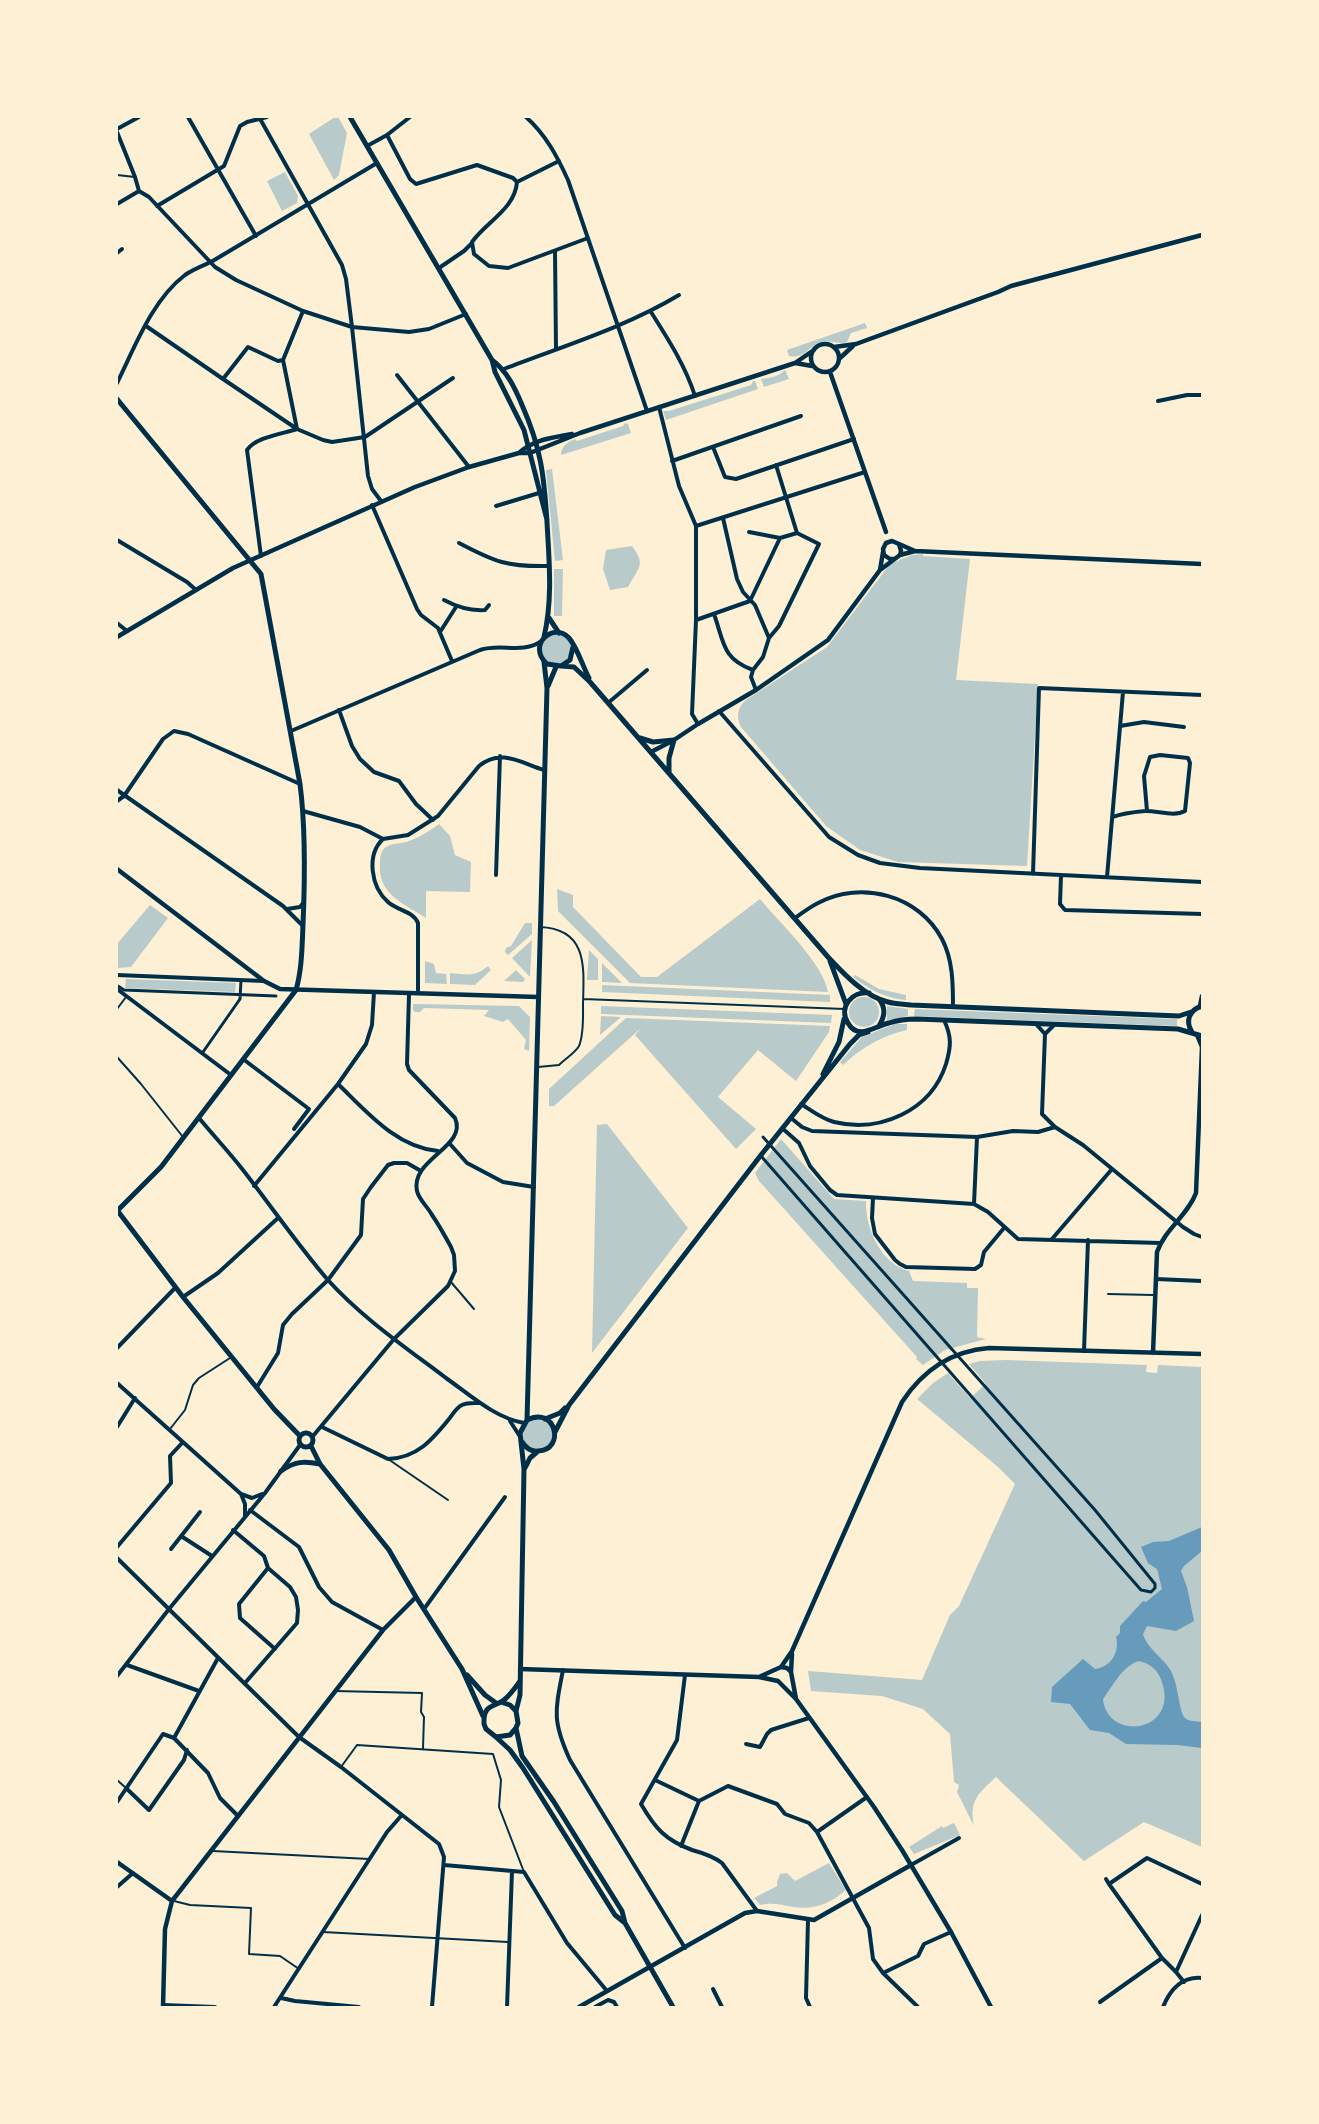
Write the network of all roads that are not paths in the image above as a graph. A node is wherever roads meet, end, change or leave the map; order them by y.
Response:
1 (138, 117) edge
2 (188, 117) edge
3 (267, 117) edge
4 (350, 117) edge
5 (410, 117) edge
6 (526, 117) edge
7 (259, 118) edge
8 (117, 130) edge
9 (387, 135) junction
10 (367, 146) junction
11 (559, 161) junction
12 (377, 164) junction
13 (218, 170) junction
14 (117, 175) edge
15 (135, 177) junction
16 (517, 182) junction
17 (139, 191) junction
18 (117, 204) edge
19 (309, 204) junction
20 (157, 206) junction
21 (256, 236) junction
22 (1202, 237) edge
23 (588, 238) junction
24 (472, 242) junction
25 (122, 249) dead end
26 (555, 251) junction
27 (117, 253) edge
28 (211, 262) junction
29 (439, 268) junction
30 (679, 295) dead end
31 (303, 310) junction
32 (651, 312) junction
33 (466, 314) junction
34 (146, 326) junction
35 (352, 327) junction
36 (618, 327) junction
37 (856, 344) junction
38 (834, 347) junction
39 (556, 349) junction
40 (814, 350) junction
41 (840, 359) junction
42 (283, 360) junction
43 (492, 360) junction
44 (795, 363) junction
45 (814, 367) junction
46 (504, 369) junction
47 (830, 372) junction
48 (398, 375) dead end
49 (453, 378) dead end
50 (223, 379) junction
51 (117, 383) edge
52 (1202, 395) edge
53 (695, 396) junction
54 (117, 399) edge
55 (1158, 401) dead end
56 (419, 402) junction
57 (659, 407) junction
58 (647, 411) junction
59 (801, 416) dead end
60 (297, 429) junction
61 (580, 433) junction
62 (365, 437) junction
63 (854, 439) junction
64 (537, 441) junction
65 (528, 445) junction
66 (713, 447) junction
67 (539, 450) junction
68 (519, 453) junction
69 (530, 453) junction
70 (672, 461) junction
71 (776, 465) junction
72 (469, 467) junction
73 (865, 472) junction
74 (539, 493) junction
75 (787, 498) junction
76 (381, 501) junction
77 (372, 505) junction
78 (496, 506) dead end
79 (723, 518) junction
80 (547, 520) junction
81 (696, 526) junction
82 (749, 532) dead end
83 (886, 532) junction
84 (797, 533) junction
85 (780, 538) junction
86 (117, 540) edge
87 (459, 543) dead end
88 (898, 543) junction
89 (884, 546) junction
90 (915, 550) junction
91 (883, 552) junction
92 (900, 555) junction
93 (261, 556) junction
94 (894, 559) junction
95 (250, 561) junction
96 (1202, 564) edge
97 (550, 566) junction
98 (880, 570) junction
99 (196, 590) junction
100 (444, 600) dead end
101 (750, 601) junction
102 (489, 605) dead end
103 (456, 607) junction
104 (714, 614) junction
105 (549, 618) junction
106 (696, 620) junction
107 (117, 623) edge
108 (127, 631) junction
109 (440, 632) junction
110 (560, 633) junction
111 (117, 637) edge
112 (769, 639) junction
113 (543, 640) junction
114 (573, 647) junction
115 (452, 661) junction
116 (544, 662) junction
117 (558, 666) junction
118 (647, 670) dead end
119 (753, 670) junction
120 (590, 682) junction
121 (547, 688) junction
122 (756, 690) junction
123 (1123, 692) junction
124 (1202, 695) edge
125 (608, 703) junction
126 (339, 710) junction
127 (719, 711) junction
128 (698, 724) junction
129 (1120, 726) junction
130 (1184, 727) dead end
131 (291, 731) junction
132 (638, 738) junction
133 (663, 741) junction
134 (675, 741) junction
135 (651, 752) junction
136 (500, 756) junction
137 (544, 770) junction
138 (669, 773) junction
139 (300, 784) junction
140 (117, 790) edge
141 (124, 796) junction
142 (117, 801) edge
143 (303, 811) junction
144 (1147, 811) junction
145 (1113, 817) junction
146 (433, 820) junction
147 (383, 839) junction
148 (117, 869) edge
149 (1033, 874) junction
150 (496, 875) dead end
151 (1061, 875) junction
152 (1107, 877) junction
153 (1202, 882) edge
154 (304, 902) junction
155 (287, 909) junction
156 (1202, 914) edge
157 (795, 918) junction
158 (303, 926) junction
159 (540, 927) junction
160 (828, 957) junction
161 (117, 975) edge
162 (241, 980) junction
163 (264, 981) junction
164 (118, 988) edge
165 (296, 990) junction
166 (374, 992) junction
167 (409, 994) junction
168 (418, 994) junction
169 (871, 994) junction
170 (240, 995) junction
171 (126, 996) junction
172 (276, 996) dead end
173 (1202, 996) edge
174 (538, 998) junction
175 (878, 998) junction
176 (583, 999) junction
177 (846, 1006) junction
178 (1201, 1006) edge
179 (953, 1007) junction
180 (117, 1009) edge
181 (1191, 1012) junction
182 (845, 1016) junction
183 (944, 1020) junction
184 (1034, 1023) junction
185 (1055, 1024) junction
186 (879, 1026) junction
187 (868, 1032) junction
188 (1046, 1034) junction
189 (1197, 1035) edge
190 (1202, 1047) edge
191 (202, 1052) junction
192 (117, 1057) edge
193 (243, 1059) junction
194 (536, 1067) junction
195 (231, 1075) junction
196 (338, 1084) junction
197 (816, 1086) junction
198 (801, 1104) junction
199 (198, 1118) junction
200 (791, 1118) junction
201 (1055, 1127) junction
202 (782, 1128) junction
203 (294, 1129) dead end
204 (183, 1137) junction
205 (763, 1137) dead end
206 (977, 1137) junction
207 (450, 1144) junction
208 (770, 1144) junction
209 (439, 1151) junction
210 (761, 1155) junction
211 (1112, 1169) junction
212 (422, 1171) junction
213 (1199, 1179) edge
214 (254, 1186) junction
215 (534, 1187) junction
216 (873, 1198) junction
217 (974, 1204) junction
218 (117, 1211) edge
219 (278, 1218) junction
220 (1177, 1221) junction
221 (1004, 1228) junction
222 (1202, 1237) edge
223 (1052, 1239) junction
224 (1088, 1240) junction
225 (1160, 1243) junction
226 (328, 1280) junction
227 (1155, 1280) junction
228 (1202, 1281) edge
229 (451, 1282) junction
230 (175, 1288) junction
231 (1108, 1294) dead end
232 (1154, 1295) junction
233 (183, 1297) junction
234 (474, 1309) dead end
235 (394, 1339) junction
236 (117, 1348) edge
237 (1084, 1351) junction
238 (1153, 1353) junction
239 (957, 1354) junction
240 (1202, 1354) edge
241 (232, 1356) junction
242 (941, 1362) junction
243 (117, 1383) edge
244 (257, 1387) junction
245 (135, 1398) junction
246 (528, 1402) junction
247 (481, 1403) junction
248 (569, 1405) junction
249 (537, 1417) junction
250 (545, 1419) junction
251 (509, 1420) junction
252 (525, 1422) junction
253 (322, 1426) junction
254 (117, 1427) edge
255 (169, 1430) junction
256 (555, 1432) junction
257 (300, 1436) junction
258 (313, 1436) junction
259 (521, 1440) junction
260 (183, 1442) junction
261 (300, 1445) junction
262 (311, 1446) junction
263 (538, 1451) junction
264 (388, 1459) junction
265 (320, 1464) junction
266 (524, 1469) junction
267 (281, 1471) junction
268 (265, 1493) junction
269 (241, 1494) junction
270 (505, 1497) dead end
271 (448, 1500) dead end
272 (250, 1510) junction
273 (200, 1512) dead end
274 (244, 1517) junction
275 (233, 1530) junction
276 (181, 1536) junction
277 (117, 1547) edge
278 (171, 1549) dead end
279 (212, 1556) junction
280 (117, 1558) edge
281 (268, 1568) junction
282 (416, 1597) junction
283 (169, 1609) junction
284 (424, 1609) junction
285 (383, 1630) junction
286 (275, 1649) junction
287 (792, 1651) junction
288 (218, 1658) junction
289 (127, 1665) junction
290 (462, 1669) junction
291 (520, 1669) junction
292 (779, 1669) junction
293 (563, 1670) junction
294 (118, 1674) edge
295 (685, 1675) junction
296 (791, 1675) junction
297 (759, 1677) junction
298 (520, 1681) junction
299 (779, 1682) junction
300 (245, 1683) junction
301 (199, 1691) junction
302 (335, 1691) junction
303 (796, 1699) junction
304 (499, 1703) junction
305 (516, 1712) junction
306 (483, 1717) junction
307 (809, 1718) junction
308 (516, 1728) junction
309 (174, 1737) junction
310 (299, 1737) junction
311 (496, 1737) junction
312 (747, 1744) dead end
313 (423, 1748) junction
314 (187, 1750) junction
315 (340, 1767) junction
316 (117, 1780) edge
317 (655, 1780) junction
318 (127, 1789) junction
319 (867, 1797) junction
320 (699, 1801) junction
321 (117, 1802) edge
322 (237, 1815) junction
323 (401, 1816) junction
324 (817, 1832) junction
325 (959, 1838) dead end
326 (681, 1846) junction
327 (210, 1851) junction
328 (369, 1859) junction
329 (117, 1862) edge
330 (444, 1865) junction
331 (911, 1865) junction
332 (512, 1871) junction
333 (134, 1872) junction
334 (524, 1872) junction
335 (1106, 1879) dead end
336 (1109, 1884) junction
337 (1202, 1884) edge
338 (117, 1887) edge
339 (854, 1898) junction
340 (172, 1901) junction
341 (757, 1911) junction
342 (1202, 1915) edge
343 (808, 1920) junction
344 (626, 1923) junction
345 (323, 1932) junction
346 (951, 1932) junction
347 (437, 1938) junction
348 (508, 1942) junction
349 (686, 1948) junction
350 (1162, 1958) junction
351 (650, 1968) junction
352 (299, 1969) junction
353 (1176, 1972) junction
354 (883, 1973) junction
355 (1202, 1978) edge
356 (1184, 1982) junction
357 (713, 1989) dead end
358 (607, 1991) junction
359 (281, 1998) junction
360 (1100, 2002) dead end
361 (163, 2006) edge
362 (215, 2007) edge
363 (274, 2007) edge
364 (359, 2007) edge
365 (432, 2007) edge
366 (507, 2007) edge
367 (579, 2007) edge
368 (595, 2007) edge
369 (617, 2007) edge
370 (673, 2007) edge
371 (722, 2007) edge
372 (810, 2007) edge
373 (918, 2007) edge
374 (992, 2007) edge
375 (1163, 2007) edge

1 - 8 street
2 - 13 street
3 - 7 street
4 - 10 main road
5 - 9 street
6 - 11 street
7 - 13 street
7 - 19 street
8 - 15 street
9 - 10 street
9 - 16 street
10 - 12 main road
11 - 16 street
11 - 23 street
12 - 19 street
12 - 29 main road
13 - 20 street
13 - 21 street
14 - 15 lane
15 - 17 street
16 - 24 street
17 - 18 street
17 - 20 street
19 - 21 street
19 - 35 street
20 - 28 street
21 - 28 street
22 - 37 street
23 - 26 street
23 - 36 street
24 - 26 street
24 - 29 street
25 - 27 street
26 - 39 street
28 - 31 street
28 - 34 street
29 - 33 main road
30 - 32 street
31 - 35 street
31 - 42 street
32 - 36 street
32 - 53 street
33 - 35 street
33 - 43 main road
34 - 50 street
34 - 51 street
35 - 62 street
36 - 39 street
36 - 58 street
37 - 38 street
37 - 41 street
38 - 40 street
38 - 41 street
39 - 46 street
40 - 44 street
40 - 45 street
41 - 47 street
42 - 50 street
42 - 60 street
43 - 46 main road
43 - 65 main road
44 - 45 street
44 - 53 street
45 - 47 street
46 - 64 main road
47 - 63 street
48 - 56 street
49 - 56 street
50 - 60 street
52 - 55 street
53 - 57 street
54 - 95 main road
56 - 62 street
56 - 72 street
57 - 58 street
57 - 70 street
58 - 61 street
59 - 66 street
60 - 62 street
60 - 93 street
61 - 64 street
61 - 67 street
62 - 76 street
63 - 71 street
63 - 73 street
64 - 65 street
64 - 67 main road
65 - 68 street
65 - 69 main road
66 - 70 street
66 - 71 street
67 - 69 street
67 - 80 main road
68 - 69 street
68 - 72 street
69 - 74 main road
70 - 81 street
71 - 75 street
72 - 76 street
73 - 75 street
73 - 83 street
74 - 78 street
74 - 80 main road
75 - 79 street
75 - 84 street
76 - 77 street
77 - 93 street
77 - 109 street
79 - 81 street
79 - 101 street
80 - 97 main road
81 - 106 street
82 - 85 street
83 - 88 street
83 - 89 street
84 - 85 street
84 - 112 street
85 - 101 street
86 - 99 street
87 - 97 street
88 - 89 street
88 - 90 street
88 - 92 street
89 - 91 street
90 - 92 street
90 - 96 street
91 - 94 street
91 - 98 street
92 - 94 street
93 - 95 street
94 - 98 street
95 - 99 street
95 - 131 main road
97 - 105 main road
98 - 122 street
99 - 108 street
100 - 103 street
101 - 104 street
101 - 112 street
102 - 103 street
103 - 109 street
104 - 106 street
104 - 119 street
105 - 110 main road
105 - 113 main road
106 - 128 street
107 - 108 street
108 - 111 street
109 - 115 street
110 - 113 main road
110 - 114 main road
112 - 119 street
113 - 115 street
113 - 116 main road
114 - 117 main road
114 - 120 main road
115 - 126 street
116 - 117 main road
116 - 121 main road
117 - 120 main road
117 - 121 main road
118 - 125 street
119 - 122 street
120 - 125 main road
121 - 137 main road
122 - 127 street
123 - 124 street
123 - 129 street
123 - 149 street
125 - 132 main road
126 - 131 street
126 - 146 street
127 - 128 street
127 - 149 street
128 - 134 street
129 - 130 street
129 - 145 street
131 - 139 main road
132 - 133 main road
132 - 135 main road
133 - 134 main road
133 - 135 main road
134 - 135 street
134 - 138 main road
135 - 138 main road
136 - 137 street
136 - 146 street
136 - 150 street
137 - 159 main road
138 - 157 main road
139 - 141 street
139 - 143 main road
140 - 141 street
141 - 142 street
141 - 155 street
143 - 147 street
143 - 154 main road
144 - 144 street
144 - 145 street
145 - 152 street
146 - 147 street
147 - 168 street
148 - 163 street
149 - 151 street
151 - 152 street
151 - 156 street
152 - 153 street
154 - 155 street
154 - 158 main road
155 - 158 street
157 - 160 main road
157 - 179 street
158 - 165 main road
159 - 174 main road
159 - 176 lane
160 - 169 main road
160 - 177 main road
161 - 162 street
162 - 163 street
162 - 170 street
163 - 165 street
164 - 170 street
164 - 171 street
165 - 166 street
165 - 193 main road
166 - 167 street
166 - 196 street
167 - 168 street
167 - 207 street
168 - 174 street
169 - 175 main road
169 - 177 main road
170 - 172 street
170 - 191 street
171 - 180 lane
171 - 191 street
173 - 178 street
174 - 194 main road
175 - 179 main road
175 - 186 main road
176 - 177 lane
176 - 194 lane
177 - 182 main road
178 - 181 main road
179 - 181 main road
181 - 189 main road
182 - 187 main road
182 - 197 main road
183 - 184 main road
183 - 186 main road
183 - 198 street
184 - 185 main road
184 - 188 street
185 - 188 street
185 - 189 main road
186 - 187 main road
187 - 197 main road
188 - 201 street
189 - 190 street
190 - 213 street
191 - 195 street
192 - 204 lane
193 - 195 main road
193 - 203 street
194 - 215 main road
195 - 199 main road
196 - 209 street
196 - 214 street
197 - 198 main road
198 - 200 main road
199 - 204 main road
199 - 214 street
200 - 202 main road
200 - 206 street
201 - 206 street
201 - 211 street
202 - 208 main road
202 - 216 street
204 - 218 main road
205 - 208 street
206 - 217 street
207 - 209 street
207 - 215 street
208 - 210 main road
208 - 239 street
209 - 212 street
210 - 242 street
210 - 248 main road
211 - 220 street
211 - 223 street
212 - 226 street
212 - 229 street
213 - 220 street
214 - 219 street
215 - 246 main road
216 - 217 street
216 - 221 street
217 - 221 street
218 - 230 main road
219 - 226 street
219 - 233 street
220 - 222 street
220 - 225 street
221 - 223 street
223 - 224 street
224 - 225 street
224 - 237 street
225 - 227 street
226 - 235 street
226 - 244 street
227 - 228 street
227 - 232 street
229 - 234 lane
229 - 235 street
230 - 233 main road
230 - 236 street
231 - 232 lane
232 - 238 street
233 - 241 main road
235 - 247 street
235 - 253 street
237 - 238 street
237 - 239 street
238 - 240 street
239 - 242 street
239 - 242 street
241 - 244 main road
241 - 255 lane
242 - 287 street
243 - 245 street
244 - 257 main road
245 - 254 street
245 - 255 street
246 - 249 main road
246 - 252 main road
247 - 251 street
247 - 264 street
248 - 250 main road
248 - 256 main road
249 - 250 main road
249 - 252 main road
250 - 256 main road
251 - 252 street
251 - 259 street
252 - 259 main road
253 - 258 street
253 - 264 street
255 - 260 street
256 - 263 main road
257 - 258 main road
257 - 261 main road
258 - 262 main road
259 - 263 main road
259 - 266 main road
260 - 269 street
260 - 277 street
261 - 262 main road
261 - 267 street
262 - 265 main road
263 - 266 main road
264 - 271 lane
265 - 267 main road
265 - 282 main road
266 - 291 main road
267 - 268 street
268 - 269 street
268 - 272 street
269 - 274 street
270 - 284 street
272 - 274 street
272 - 285 street
273 - 276 street
274 - 275 street
275 - 279 street
275 - 281 street
276 - 278 street
276 - 279 street
279 - 283 street
280 - 283 street
281 - 286 street
281 - 286 street
282 - 284 main road
282 - 285 street
283 - 288 street
283 - 289 street
284 - 290 main road
285 - 302 street
286 - 300 street
287 - 292 street
287 - 296 street
288 - 300 street
288 - 301 street
289 - 294 street
289 - 301 street
290 - 304 main road
290 - 306 main road
291 - 293 street
291 - 298 main road
292 - 296 street
292 - 297 street
292 - 299 street
293 - 295 street
293 - 349 street
295 - 297 street
295 - 317 street
296 - 299 street
296 - 303 street
297 - 299 street
298 - 304 main road
298 - 305 main road
299 - 303 street
300 - 310 street
301 - 309 street
302 - 310 street
302 - 313 lane
303 - 307 street
304 - 305 main road
304 - 306 main road
305 - 308 main road
306 - 311 main road
307 - 312 street
307 - 319 street
308 - 311 main road
308 - 344 main road
309 - 314 street
309 - 318 street
310 - 315 street
310 - 322 street
311 - 344 main road
313 - 315 lane
313 - 334 lane
314 - 318 street
314 - 322 street
315 - 323 street
316 - 318 lane
317 - 320 street
317 - 326 street
318 - 321 street
319 - 324 street
319 - 331 street
320 - 324 street
320 - 326 street
322 - 327 street
323 - 328 street
323 - 330 street
324 - 339 street
325 - 331 street
326 - 341 street
327 - 328 lane
327 - 340 street
328 - 345 street
329 - 333 street
330 - 332 street
330 - 347 street
331 - 339 street
331 - 346 street
332 - 334 street
332 - 348 street
333 - 338 street
333 - 340 street
334 - 358 street
335 - 336 street
336 - 337 street
336 - 350 street
339 - 343 street
339 - 354 street
340 - 352 lane
340 - 361 street
341 - 343 street
341 - 349 street
342 - 353 street
343 - 372 street
344 - 351 main road
345 - 347 lane
345 - 352 street
346 - 354 street
346 - 374 street
347 - 348 lane
347 - 365 street
348 - 366 street
349 - 351 street
350 - 353 street
350 - 360 street
351 - 358 street
351 - 370 main road
352 - 359 street
353 - 356 street
354 - 373 street
355 - 356 street
356 - 375 street
357 - 371 street
358 - 367 street
359 - 363 street
359 - 364 street
361 - 362 street
368 - 369 street

